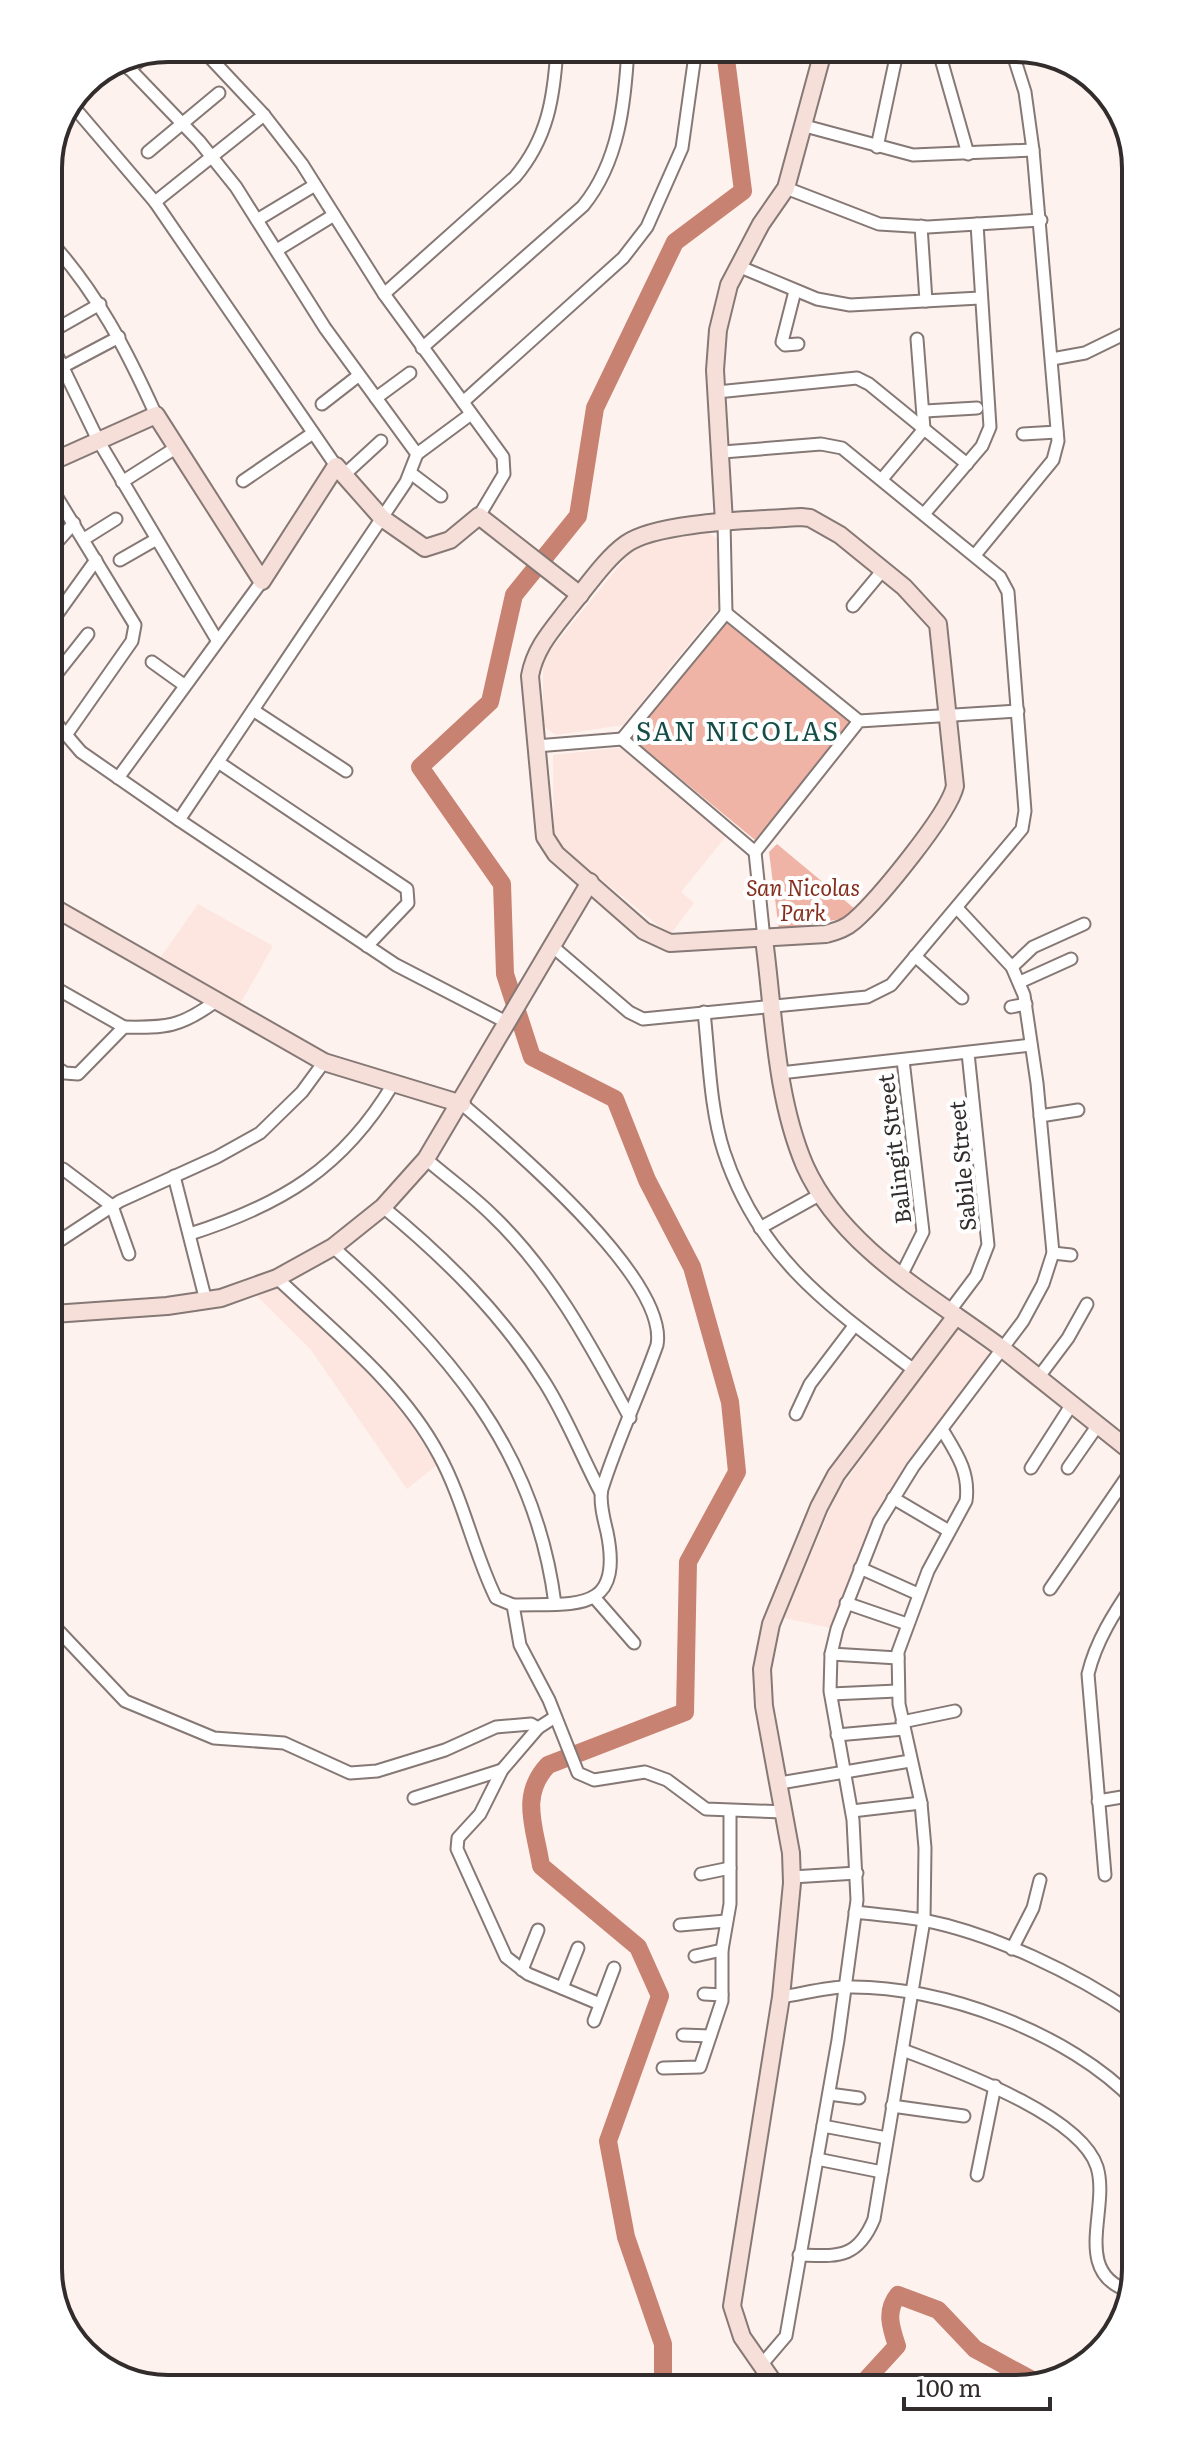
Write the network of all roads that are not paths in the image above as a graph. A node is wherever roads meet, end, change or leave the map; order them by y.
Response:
1 (214, 62) edge
2 (556, 62) edge
3 (626, 62) edge
4 (694, 62) edge
5 (821, 62) edge
6 (895, 62) edge
7 (942, 62) edge
8 (1015, 62) edge
9 (130, 69) edge
10 (219, 93) dead end
11 (78, 112) edge
12 (264, 115) junction
13 (181, 123) junction
14 (805, 126) junction
15 (877, 147) junction
16 (1033, 150) junction
17 (148, 152) dead end
18 (968, 154) junction
19 (212, 157) junction
20 (315, 185) junction
21 (786, 188) junction
22 (155, 202) junction
23 (334, 215) junction
24 (257, 220) junction
25 (1041, 220) junction
26 (977, 224) junction
27 (921, 226) junction
28 (277, 250) junction
29 (62, 256) edge
30 (738, 266) junction
31 (795, 291) junction
32 (384, 294) junction
33 (980, 298) junction
34 (926, 301) junction
35 (100, 304) junction
36 (62, 328) edge
37 (1122, 335) edge
38 (119, 337) junction
39 (917, 339) dead end
40 (798, 344) dead end
41 (422, 348) junction
42 (1052, 359) junction
43 (62, 362) edge
44 (64, 366) junction
45 (410, 373) dead end
46 (358, 376) junction
47 (717, 392) junction
48 (376, 398) junction
49 (463, 402) junction
50 (322, 404) dead end
51 (977, 408) dead end
52 (925, 411) junction
53 (471, 414) junction
54 (156, 415) junction
55 (924, 429) junction
56 (1057, 432) junction
57 (313, 433) junction
58 (1023, 434) dead end
59 (98, 440) junction
60 (381, 441) dead end
61 (177, 447) junction
62 (723, 452) junction
63 (417, 454) junction
64 (62, 457) edge
65 (967, 464) junction
66 (340, 471) junction
67 (412, 474) junction
68 (882, 479) junction
69 (243, 481) dead end
70 (122, 482) junction
71 (441, 496) dead end
72 (62, 504) edge
73 (924, 514) junction
74 (479, 516) junction
75 (382, 518) junction
76 (116, 519) dead end
77 (724, 522) junction
78 (74, 523) junction
79 (62, 536) edge
80 (84, 539) junction
81 (155, 540) junction
82 (975, 555) junction
83 (96, 560) junction
84 (120, 560) dead end
85 (883, 570) junction
86 (262, 581) junction
87 (580, 595) junction
88 (853, 606) dead end
89 (62, 607) edge
90 (726, 613) junction
91 (88, 634) dead end
92 (217, 640) junction
93 (152, 662) dead end
94 (62, 667) edge
95 (184, 685) junction
96 (253, 710) junction
97 (1018, 711) junction
98 (948, 718) junction
99 (859, 721) junction
100 (62, 730) edge
101 (66, 735) junction
102 (622, 739) junction
103 (536, 746) junction
104 (218, 762) junction
105 (346, 771) dead end
106 (118, 778) junction
107 (179, 820) junction
108 (755, 852) junction
109 (590, 882) junction
110 (957, 908) junction
111 (62, 912) edge
112 (1084, 924) dead end
113 (764, 939) junction
114 (367, 946) junction
115 (552, 946) junction
116 (915, 956) junction
117 (1071, 959) dead end
118 (1012, 967) junction
119 (1020, 982) junction
120 (62, 992) edge
121 (962, 998) dead end
122 (216, 1001) junction
123 (1026, 1004) junction
124 (773, 1006) junction
125 (1011, 1007) dead end
126 (704, 1012) junction
127 (510, 1019) junction
128 (124, 1027) junction
129 (1031, 1045) junction
130 (968, 1053) junction
131 (903, 1060) junction
132 (324, 1062) junction
133 (62, 1071) edge
134 (780, 1073) junction
135 (393, 1084) junction
136 (462, 1104) junction
137 (1078, 1110) dead end
138 (1040, 1116) junction
139 (426, 1159) junction
140 (63, 1169) dead end
141 (174, 1176) junction
142 (821, 1194) junction
143 (112, 1206) junction
144 (383, 1207) junction
145 (760, 1228) junction
146 (190, 1234) junction
147 (62, 1239) edge
148 (333, 1247) junction
149 (1053, 1253) junction
150 (129, 1254) dead end
151 (1071, 1255) dead end
152 (901, 1276) junction
153 (277, 1278) junction
154 (206, 1301) junction
155 (1087, 1304) dead end
156 (62, 1313) edge
157 (953, 1314) junction
158 (854, 1326) junction
159 (1003, 1350) junction
160 (914, 1370) junction
161 (1038, 1378) junction
162 (1072, 1404) junction
163 (796, 1414) dead end
164 (630, 1418) junction
165 (1098, 1425) junction
166 (943, 1431) junction
167 (1122, 1444) edge
168 (1031, 1468) dead end
169 (1068, 1468) dead end
170 (1122, 1484) edge
171 (601, 1493) junction
172 (893, 1498) junction
173 (949, 1531) junction
174 (860, 1568) junction
175 (1050, 1589) dead end
176 (918, 1594) junction
177 (594, 1597) junction
178 (846, 1603) junction
179 (1122, 1603) edge
180 (555, 1604) junction
181 (513, 1605) junction
182 (907, 1624) junction
183 (62, 1634) edge
184 (634, 1643) dead end
185 (831, 1654) junction
186 (898, 1658) junction
187 (897, 1691) junction
188 (831, 1694) junction
189 (955, 1711) dead end
190 (555, 1717) junction
191 (903, 1726) junction
192 (538, 1728) junction
193 (837, 1735) junction
194 (910, 1761) junction
195 (502, 1770) junction
196 (845, 1773) junction
197 (780, 1783) junction
198 (1122, 1797) edge
199 (414, 1798) dead end
200 (1098, 1801) junction
201 (921, 1803) junction
202 (730, 1811) junction
203 (852, 1811) junction
204 (785, 1812) junction
205 (730, 1868) junction
206 (857, 1873) junction
207 (701, 1874) dead end
208 (1105, 1875) dead end
209 (792, 1877) junction
210 (1040, 1880) dead end
211 (855, 1912) junction
212 (924, 1920) junction
213 (726, 1921) junction
214 (680, 1925) dead end
215 (538, 1930) dead end
216 (578, 1948) dead end
217 (1012, 1949) junction
218 (722, 1950) junction
219 (695, 1956) dead end
220 (614, 1968) dead end
221 (522, 1970) junction
222 (846, 1987) junction
223 (562, 1988) junction
224 (913, 1992) junction
225 (704, 1994) dead end
226 (722, 1995) junction
227 (781, 1997) junction
228 (600, 2004) junction
229 (1122, 2007) edge
230 (594, 2021) dead end
231 (683, 2035) dead end
232 (710, 2036) junction
233 (903, 2050) junction
234 (663, 2068) dead end
235 (995, 2086) junction
236 (1122, 2089) edge
237 (829, 2094) junction
238 (859, 2098) dead end
239 (892, 2106) junction
240 (964, 2116) dead end
241 (823, 2126) junction
242 (887, 2138) junction
243 (817, 2159) junction
244 (882, 2172) junction
245 (977, 2175) dead end
246 (799, 2255) junction
247 (1120, 2286) edge
248 (763, 2363) junction
249 (770, 2375) edge

1 - 12 street
2 - 32 street
3 - 41 street
4 - 49 street
5 - 14 street
6 - 15 street
7 - 18 street
8 - 16 street
9 - 13 street
10 - 13 street
11 - 22 street
12 - 19 street
12 - 20 street
13 - 17 street
13 - 19 street
14 - 15 street
14 - 21 street
15 - 18 street
16 - 18 street
16 - 25 street
19 - 22 street
19 - 24 street
20 - 23 street
20 - 24 street
21 - 27 street
21 - 30 street
22 - 57 street
23 - 28 street
23 - 32 street
24 - 28 street
25 - 26 street
25 - 42 street
26 - 27 street
26 - 33 street
27 - 34 street
28 - 46 street
29 - 35 street
30 - 31 street
30 - 47 street
31 - 34 street
31 - 40 street
32 - 41 street
33 - 34 street
33 - 65 street
35 - 36 street
35 - 38 street
37 - 42 street
38 - 44 street
38 - 54 street
39 - 52 street
41 - 49 street
42 - 56 street
43 - 44 street
44 - 59 street
45 - 48 street
46 - 48 street
46 - 50 street
47 - 55 street
47 - 62 street
48 - 63 street
49 - 53 street
51 - 52 street
52 - 55 street
53 - 63 street
53 - 74 street
54 - 59 street
54 - 61 street
55 - 65 street
55 - 68 street
56 - 58 street
56 - 82 street
57 - 66 street
57 - 69 street
59 - 64 street
59 - 70 street
60 - 66 street
61 - 70 street
61 - 86 street
62 - 68 street
62 - 77 street
63 - 67 street
65 - 73 street
66 - 75 street
66 - 86 street
67 - 71 street
67 - 75 street
68 - 73 street
70 - 81 street
72 - 78 street
73 - 82 street
74 - 75 street
74 - 87 street
75 - 96 street
76 - 80 street
77 - 85 street
77 - 87 street
77 - 90 street
78 - 79 street
78 - 80 street
80 - 83 street
81 - 84 street
81 - 92 street
82 - 97 street
83 - 89 street
83 - 101 street
85 - 88 street
85 - 98 street
86 - 92 street
87 - 103 street
90 - 99 street
90 - 102 street
91 - 94 street
92 - 95 street
93 - 95 street
95 - 106 street
96 - 104 street
96 - 105 street
97 - 98 street
97 - 110 street
98 - 99 street
98 - 113 street
99 - 108 street
100 - 101 street
101 - 106 street
102 - 103 street
102 - 108 street
103 - 109 street
104 - 107 street
104 - 114 street
106 - 107 street
107 - 114 street
108 - 113 street
109 - 113 street
109 - 115 street
110 - 116 street
110 - 118 street
111 - 122 street
112 - 118 street
113 - 124 street
114 - 127 street
115 - 126 street
115 - 127 street
116 - 121 street
116 - 124 street
117 - 119 street
118 - 119 street
119 - 123 street
120 - 128 street
122 - 128 street
122 - 132 street
123 - 125 street
123 - 129 street
124 - 126 street
124 - 134 street
126 - 145 street
127 - 136 street
128 - 133 street
129 - 130 street
129 - 138 street
130 - 131 street
130 - 157 street, Sabile Street
131 - 134 street
131 - 152 street, Balingit Street
132 - 135 street
132 - 141 street
134 - 142 street
135 - 136 street
135 - 146 street
136 - 139 street
136 - 164 street
137 - 138 street
138 - 149 street
139 - 144 street
139 - 164 street
140 - 143 street
141 - 143 street
141 - 146 street
142 - 145 street
142 - 152 street
143 - 147 street
143 - 150 street
144 - 148 street
144 - 171 street
145 - 158 street
146 - 154 street
148 - 153 street
148 - 180 street
149 - 151 street
149 - 159 street
152 - 157 street
153 - 154 street
153 - 181 street
154 - 156 street
155 - 161 street
157 - 159 street
157 - 160 street
158 - 160 street
158 - 163 street
159 - 161 street
159 - 166 street
160 - 197 street
161 - 162 street
162 - 165 street
162 - 168 street
164 - 171 street
165 - 167 street
165 - 169 street
166 - 172 street
166 - 173 street
170 - 175 street
171 - 177 street
172 - 173 street
172 - 174 street
173 - 176 street
174 - 176 street
174 - 178 street
176 - 182 street
177 - 180 street
177 - 184 street
178 - 182 street
178 - 185 street
179 - 200 street
180 - 181 street
181 - 190 street
182 - 186 street
183 - 192 street
185 - 186 street
185 - 188 street
186 - 187 street
187 - 188 street
187 - 191 street
188 - 193 street
189 - 191 street
190 - 192 street
190 - 202 street
191 - 193 street
191 - 194 street
192 - 195 street
193 - 196 street
194 - 196 street
194 - 201 street
195 - 199 street
195 - 221 street
196 - 197 street
196 - 203 street
197 - 204 street
198 - 200 street
200 - 208 street
201 - 203 street
201 - 212 street
202 - 204 street
202 - 205 street
203 - 206 street
204 - 209 street
205 - 207 street
205 - 213 street
206 - 209 street
206 - 211 street
209 - 227 street
210 - 217 street
211 - 212 street
211 - 222 street
212 - 217 street
212 - 224 street
213 - 214 street
213 - 218 street
215 - 221 street
216 - 223 street
217 - 229 street
218 - 219 street
218 - 226 street
220 - 228 street
221 - 223 street
222 - 224 street
222 - 227 street
222 - 237 street
223 - 228 street
224 - 233 street
224 - 236 street
225 - 226 street
226 - 232 street
227 - 248 street
228 - 230 street
231 - 232 street
232 - 234 street
233 - 235 street
233 - 239 street
235 - 245 street
235 - 247 street
237 - 238 street
237 - 241 street
239 - 240 street
239 - 242 street
241 - 242 street
241 - 243 street
242 - 244 street
243 - 244 street
243 - 246 street
244 - 246 street
246 - 248 street
248 - 249 street

